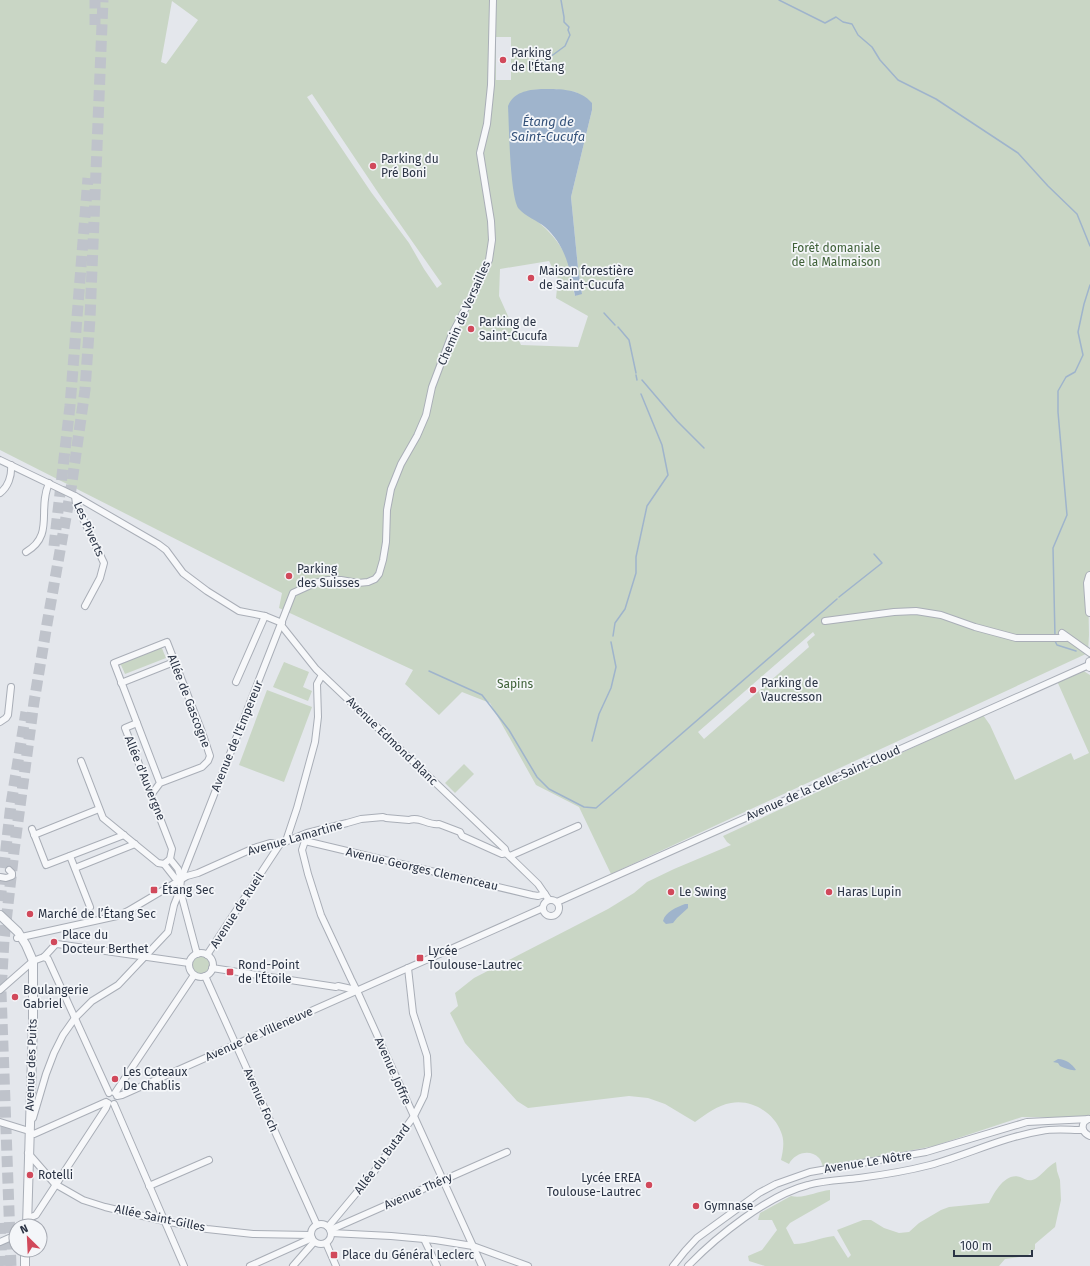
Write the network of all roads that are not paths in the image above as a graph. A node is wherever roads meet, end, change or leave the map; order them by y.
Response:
1 (493, 0) edge
2 (0, 460) edge
3 (11, 465) junction
4 (49, 483) junction
5 (0, 493) edge
6 (75, 496) junction
7 (26, 552) dead end
8 (1090, 576) edge
9 (293, 593) joint
10 (85, 606) dead end
11 (1090, 612) edge
12 (265, 616) junction
13 (826, 621) dead end
14 (281, 624) junction
15 (1090, 653) edge
16 (174, 662) junction
17 (1090, 665) edge
18 (322, 675) junction
19 (236, 682) dead end
20 (121, 683) junction
21 (11, 687) dead end
22 (0, 722) edge
23 (137, 723) junction
24 (81, 761) dead end
25 (160, 783) junction
26 (151, 795) junction
27 (99, 809) junction
28 (578, 826) dead end
29 (490, 835) junction
30 (124, 836) junction
31 (303, 838) junction
32 (286, 841) junction
33 (135, 844) junction
34 (280, 844) junction
35 (481, 844) junction
36 (508, 854) junction
37 (70, 856) junction
38 (170, 860) junction
39 (161, 864) junction
40 (75, 868) junction
41 (154, 869) dead end
42 (9, 870) dead end
43 (0, 877) edge
44 (181, 880) junction
45 (180, 890) junction
46 (544, 894) junction
47 (549, 900) junction
48 (557, 902) junction
49 (90, 907) dead end
50 (543, 908) junction
51 (0, 916) edge
52 (0, 922) edge
53 (19, 937) junction
54 (197, 954) junction
55 (207, 955) junction
56 (44, 957) junction
57 (149, 957) junction
58 (30, 963) junction
59 (189, 963) junction
60 (212, 968) junction
61 (408, 968) junction
62 (194, 975) junction
63 (205, 976) junction
64 (336, 987) junction
65 (0, 990) edge
66 (356, 990) junction
67 (342, 997) junction
68 (76, 1018) junction
69 (30, 1036) junction
70 (236, 1045) junction
71 (113, 1094) junction
72 (109, 1103) junction
73 (414, 1116) junction
74 (1090, 1119) edge
75 (0, 1122) edge
76 (29, 1122) junction
77 (27, 1130) junction
78 (1083, 1130) junction
79 (1090, 1136) edge
80 (507, 1152) dead end
81 (28, 1153) junction
82 (208, 1160) dead end
83 (443, 1180) junction
84 (25, 1184) junction
85 (55, 1184) junction
86 (149, 1186) junction
87 (23, 1218) edge
88 (27, 1218) edge
89 (32, 1218) edge
90 (164, 1221) junction
91 (317, 1225) junction
92 (330, 1230) junction
93 (312, 1238) junction
94 (424, 1239) junction
95 (326, 1243) junction
96 (473, 1246) junction
97 (184, 1266) edge
98 (250, 1266) edge
99 (293, 1266) edge
100 (336, 1266) edge
101 (436, 1266) edge
102 (482, 1266) edge
103 (528, 1266) edge
104 (673, 1266) edge
105 (688, 1266) edge

1 - 9 street, Chemin de Versailles
2 - 3 street
3 - 4 street
3 - 5 street
4 - 6 street
4 - 7 street
6 - 10 street, Les Piverts
6 - 12 street
8 - 11 street
9 - 14 street, Avenue de l'Empereur
12 - 14 street
12 - 19 street
13 - 15 street
14 - 18 street, Avenue Edmond Blanc
14 - 44 street, Avenue de l'Empereur
16 - 20 street
16 - 20 street, Allée de Gascogne
16 - 25 street, Allée de Gascogne
17 - 48 street, Avenue de la Celle-Saint-Cloud
18 - 29 street, Avenue Edmond Blanc
18 - 32 street
20 - 23 street
21 - 22 street
23 - 25 street
23 - 26 street, Allée d'Auvergne
24 - 27 street
25 - 26 street
26 - 38 street, Allée d'Auvergne
27 - 30 street
27 - 37 street
28 - 36 street
29 - 35 street
29 - 36 street, Avenue Edmond Blanc
30 - 33 street
30 - 37 street
31 - 32 street, Avenue Lamartine
31 - 35 street, Avenue Lamartine
31 - 46 street, Avenue Georges Clemenceau
31 - 66 street, Avenue Joffre
32 - 34 street, Avenue Lamartine
33 - 39 street
33 - 40 street
34 - 44 street, Avenue Lamartine
34 - 55 street, Avenue de Rueil
35 - 36 street, Avenue Lamartine
36 - 46 street, Avenue Edmond Blanc
37 - 40 street
38 - 39 street
38 - 44 street
39 - 41 street
39 - 44 street
40 - 49 street
42 - 43 street
44 - 45 street, Avenue de l'Empereur
44 - 53 street, Avenue Lamartine
45 - 54 street
45 - 57 street
46 - 47 street, Avenue Edmond Blanc
47 - 48 street
47 - 50 street
48 - 50 street
50 - 61 street
51 - 53 street, Avenue des Puits
52 - 53 street, Avenue des Puits
53 - 58 street, Avenue des Puits
54 - 55 street
54 - 59 street
55 - 60 street
56 - 57 street
56 - 58 street
56 - 68 street
57 - 59 street
57 - 68 street
58 - 65 street
58 - 69 street, Avenue des Puits
59 - 62 street
60 - 63 street
60 - 64 street
61 - 66 street
61 - 73 street, Allée du Butard
62 - 63 street
62 - 71 street
63 - 70 street, Avenue Foch
64 - 66 street
64 - 67 street
66 - 67 street, Avenue de Villeneuve
66 - 73 street, Avenue Joffre
67 - 70 street, Avenue de Villeneuve
68 - 71 street
68 - 76 street
69 - 76 street, Avenue des Puits
69 - 77 street, Avenue des Puits
70 - 71 street, Avenue de Villeneuve
70 - 91 street, Avenue Foch
71 - 72 street
71 - 72 street
72 - 77 street
72 - 85 street
72 - 86 street
73 - 83 street, Avenue Joffre
73 - 92 street, Allée du Butard
74 - 78 street, Avenue Le Nôtre
74 - 104 street, Avenue Le Nôtre
75 - 77 street
76 - 77 street, Avenue des Puits
77 - 81 street, Avenue des Puits
77 - 84 street, Avenue des Puits
78 - 79 street
78 - 105 street, Avenue Le Nôtre
80 - 83 street, Avenue Théry
81 - 84 street, Avenue des Puits
81 - 85 street, Allée Saint-Gilles
82 - 86 street
83 - 92 street, Avenue Théry
83 - 96 street, Avenue Joffre
84 - 87 street, Avenue des Puits
84 - 88 street, Avenue des Puits
85 - 89 street
85 - 90 street, Allée Saint-Gilles
86 - 90 street
90 - 93 street, Allée Saint-Gilles
90 - 97 street
91 - 92 street
91 - 93 street
92 - 94 street
92 - 95 street
93 - 95 street
93 - 98 street
93 - 99 street
94 - 96 street
94 - 101 street
95 - 100 street
96 - 102 street, Avenue Joffre
96 - 103 street

